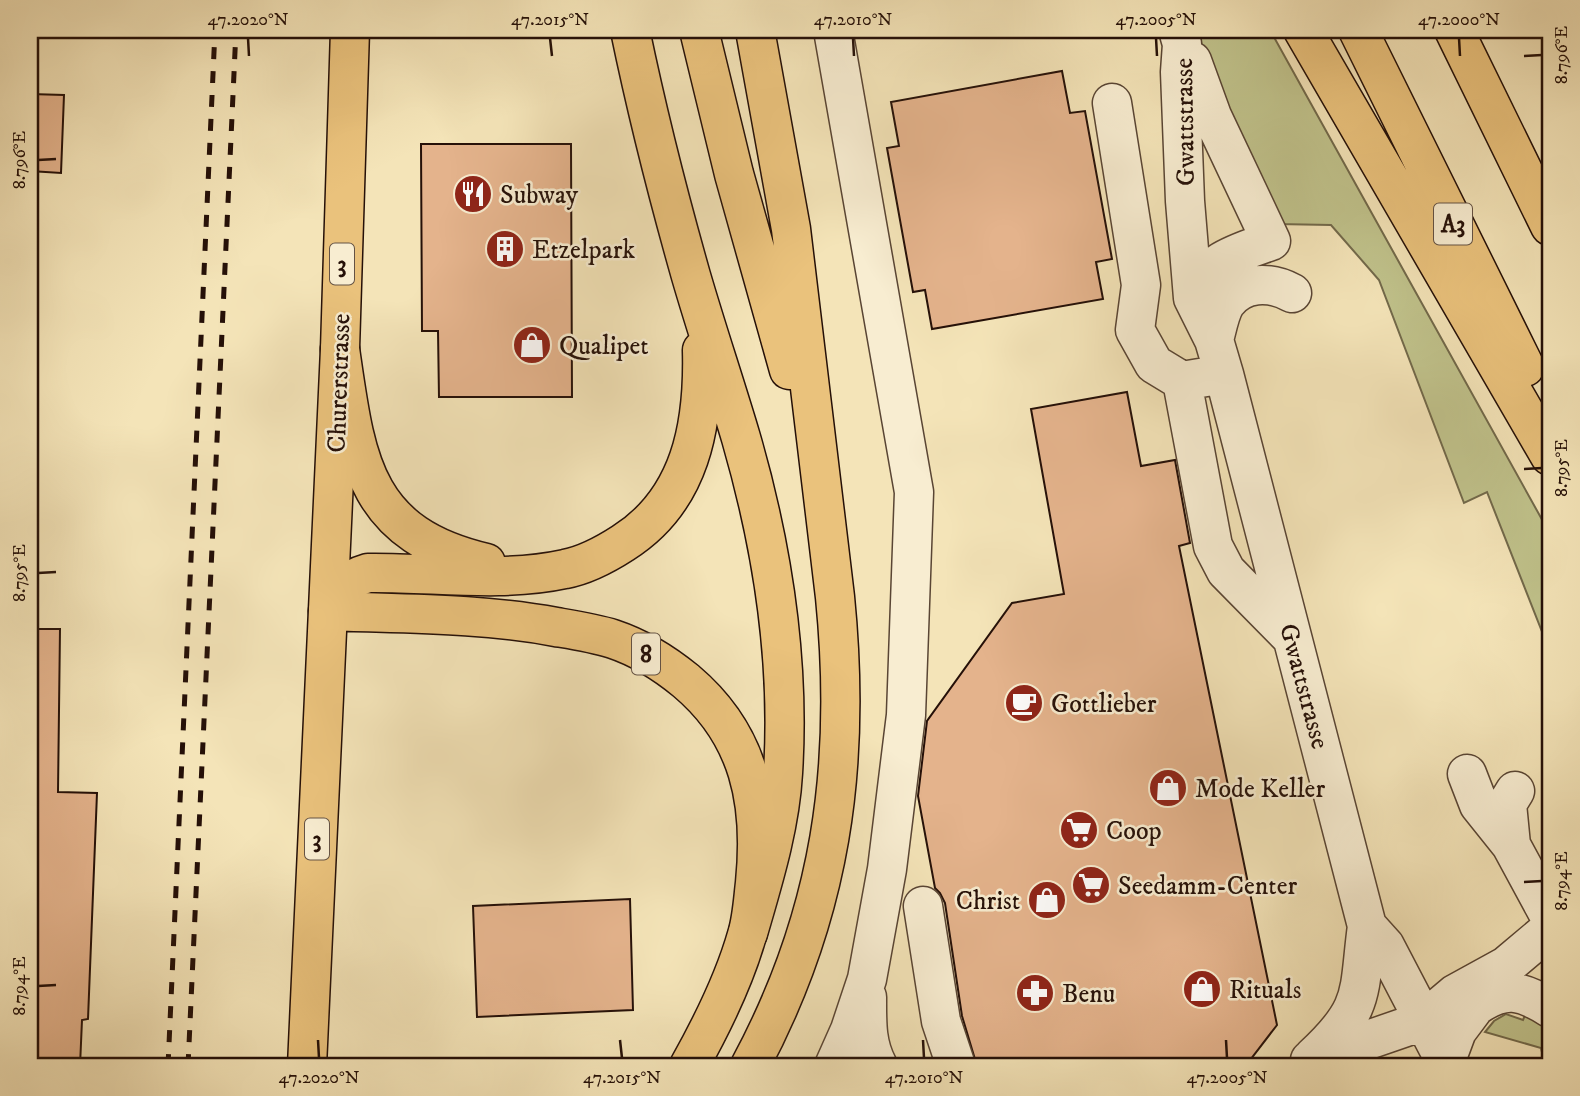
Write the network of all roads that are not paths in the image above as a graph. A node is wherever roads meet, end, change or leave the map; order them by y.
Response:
1 (350, 30) edge
2 (630, 30) edge
3 (699, 30) edge
4 (755, 30) edge
5 (764, 30) edge
6 (1303, 30) edge
7 (1359, 30) edge
8 (1454, 30) edge
9 (834, 35) edge
10 (1180, 37) edge
11 (765, 84) junction
12 (1112, 103) dead end
13 (1550, 226) edge
14 (691, 276) junction
15 (1292, 293) dead end
16 (1194, 298) junction
17 (340, 349) junction
18 (1219, 357) junction
19 (1182, 381) junction
20 (1550, 416) edge
21 (1550, 456) edge
22 (823, 487) junction
23 (543, 572) junction
24 (328, 611) junction
25 (1292, 639) junction
26 (1466, 774) dead end
27 (1515, 791) dead end
28 (1511, 845) junction
29 (923, 906) dead end
30 (1550, 917) edge
31 (1367, 926) junction
32 (1550, 929) edge
33 (748, 933) junction
34 (1506, 966) junction
35 (867, 979) junction
36 (1476, 1006) junction
37 (1550, 1008) edge
38 (941, 1021) junction
39 (1423, 1021) junction
40 (1306, 1063) edge
41 (1437, 1065) edge
42 (307, 1066) edge
43 (689, 1066) edge
44 (750, 1066) edge
45 (834, 1066) edge
46 (878, 1066) edge
47 (926, 1066) edge
48 (956, 1066) edge

1 - 17 main road, Churerstrasse / 3
2 - 14 main road
3 - 22 main road
4 - 11 main road
5 - 11 street
6 - 21 main road
7 - 20 main road, A3
8 - 13 main road
9 - 35 street
10 - 16 street, Gwattstrasse
10 - 16 street
11 - 22 main road
12 - 19 street
14 - 23 main road
14 - 33 main road
15 - 18 street
16 - 18 street, Gwattstrasse
17 - 23 main road
17 - 24 main road, Churerstrasse / 3
18 - 19 street
18 - 25 street, Gwattstrasse
19 - 25 street
22 - 44 main road
23 - 24 main road
24 - 33 main road, 8
24 - 42 main road, 3
25 - 31 street, Gwattstrasse
26 - 28 street
27 - 28 street
28 - 30 street
29 - 38 street
31 - 39 street, Gwattstrasse
31 - 40 street
32 - 34 street
33 - 43 main road, 8
34 - 36 street
34 - 39 street
35 - 45 street
35 - 46 street
36 - 37 street
36 - 41 street
38 - 47 street
38 - 48 street
39 - 40 street
39 - 41 street, Gwattstrasse

